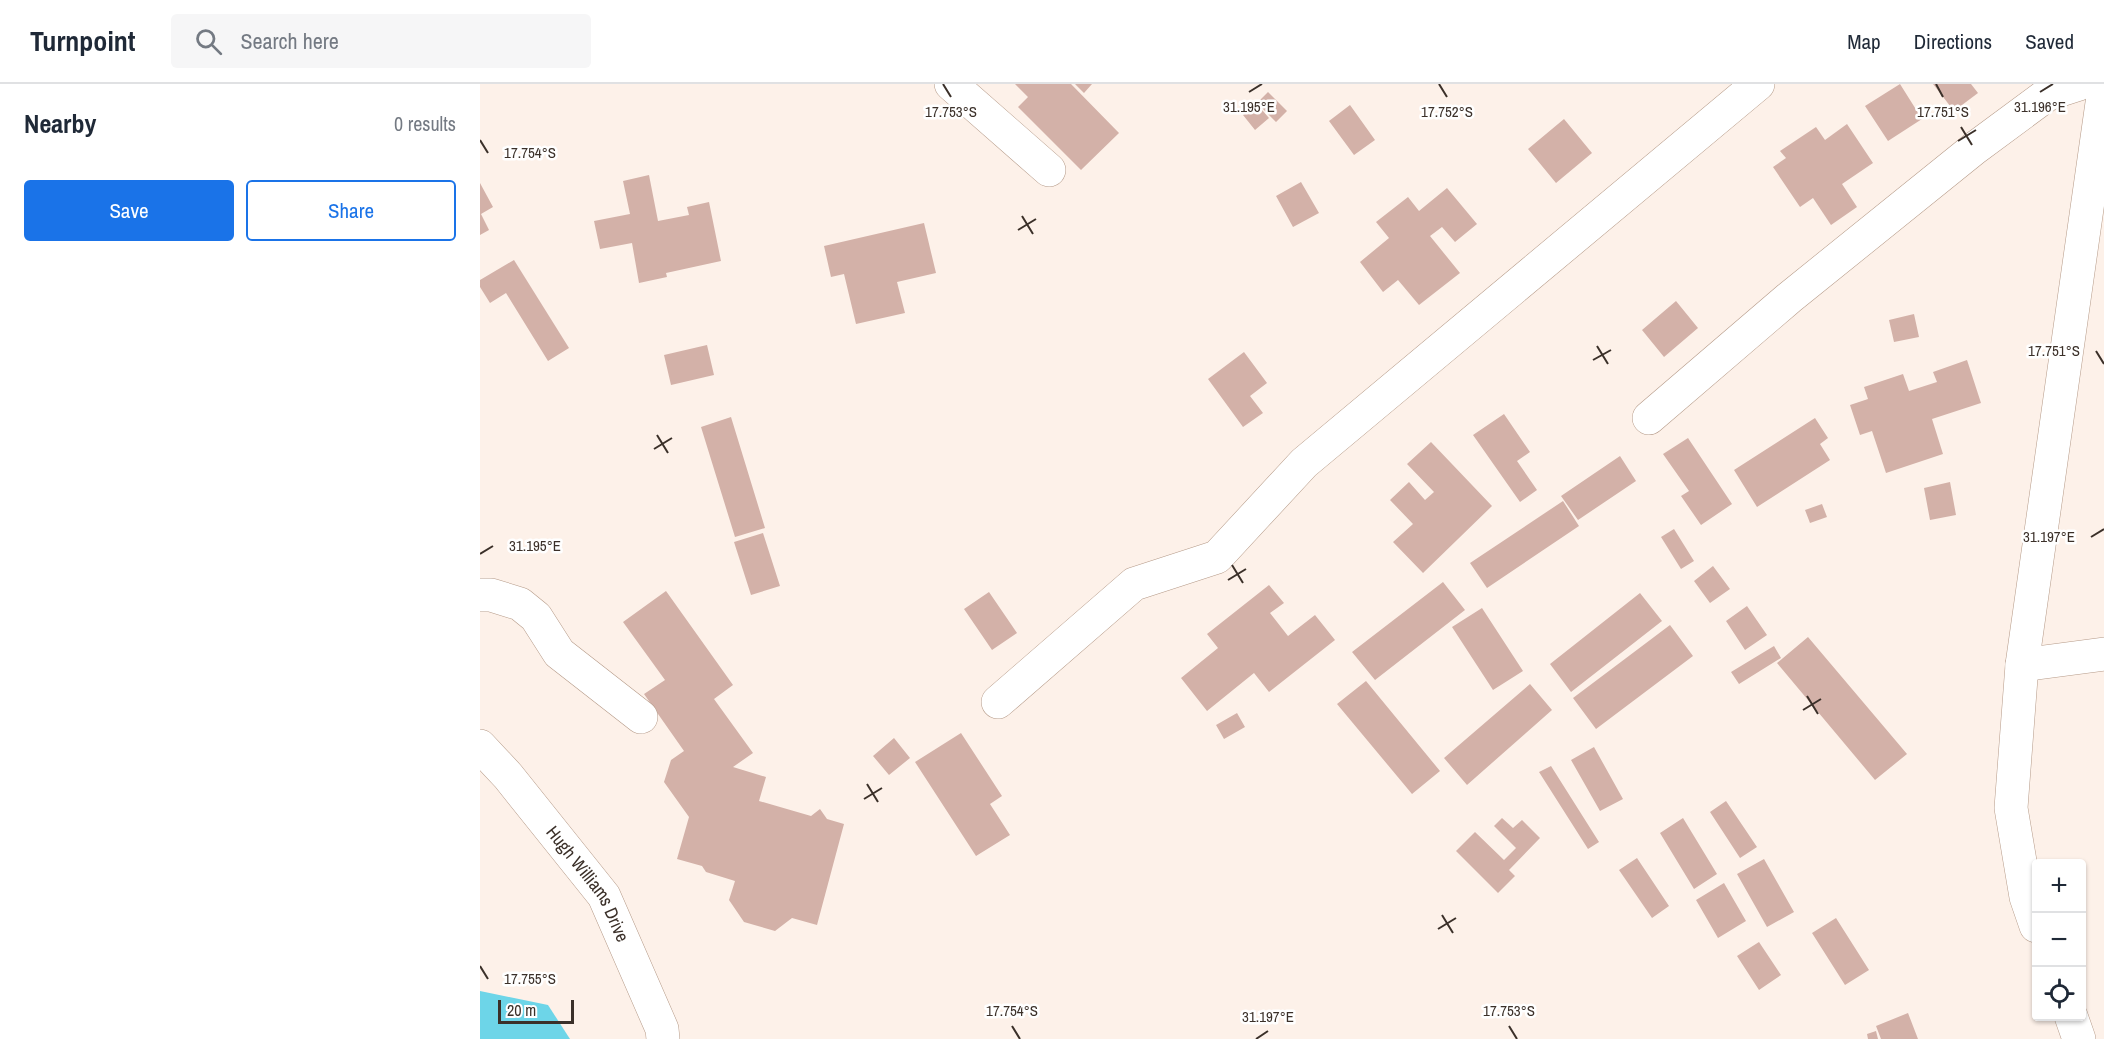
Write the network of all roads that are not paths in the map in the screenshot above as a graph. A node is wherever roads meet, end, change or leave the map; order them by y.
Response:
1 (951, 84) edge
2 (1758, 84) edge
3 (2079, 84) edge
4 (2104, 89) edge
5 (1049, 170) dead end
6 (1649, 418) dead end
7 (480, 595) edge
8 (2104, 654) edge
9 (2022, 665) junction
10 (998, 702) dead end
11 (641, 717) dead end
12 (480, 746) edge
13 (2032, 913) edge
14 (2072, 1021) edge
15 (663, 1039) edge
16 (2079, 1039) edge

1 - 5 street
2 - 10 street
3 - 6 street
4 - 9 street
7 - 11 street
8 - 9 street
9 - 13 street
12 - 15 street, Hugh Williams Drive
14 - 16 street

